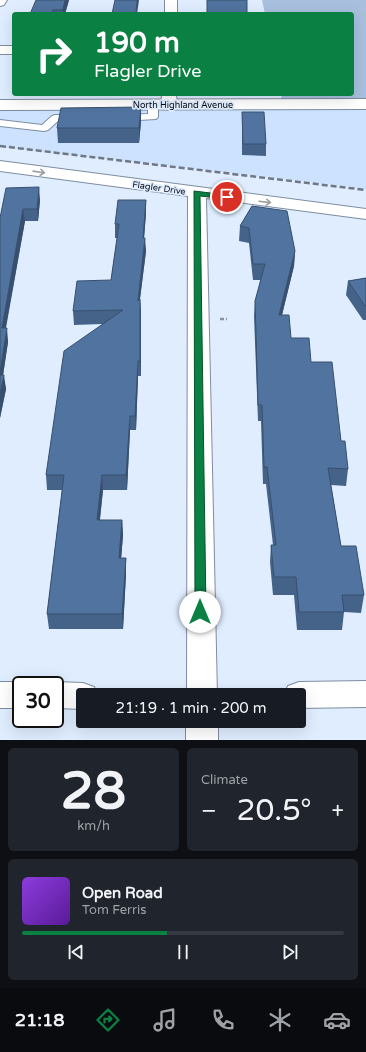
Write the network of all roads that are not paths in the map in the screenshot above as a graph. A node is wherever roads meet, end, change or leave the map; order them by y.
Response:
1 (171, 0) edge
2 (171, 12) edge
3 (0, 50) edge
4 (12, 50) edge
5 (169, 99) edge
6 (366, 104) edge
7 (0, 105) edge
8 (153, 105) junction
9 (85, 118) edge
10 (115, 118) edge
11 (0, 123) edge
12 (0, 166) edge
13 (196, 193) junction
14 (366, 214) edge
15 (202, 688) edge
16 (366, 694) edge
17 (0, 695) edge
18 (12, 695) edge
19 (306, 695) edge
20 (64, 696) edge
21 (76, 696) edge
22 (202, 728) edge
23 (202, 740) edge

1 - 2 street
3 - 4 street
5 - 6 street, North Highland Avenue
5 - 8 street, North Highland Avenue
7 - 8 street, North Highland Avenue
8 - 10 lane
9 - 11 lane
12 -> 13 street, Flagler Drive
13 -> 14 street, Flagler Drive
13 - 15 street
16 - 19 street
17 - 18 street
20 - 21 street
22 - 23 street

